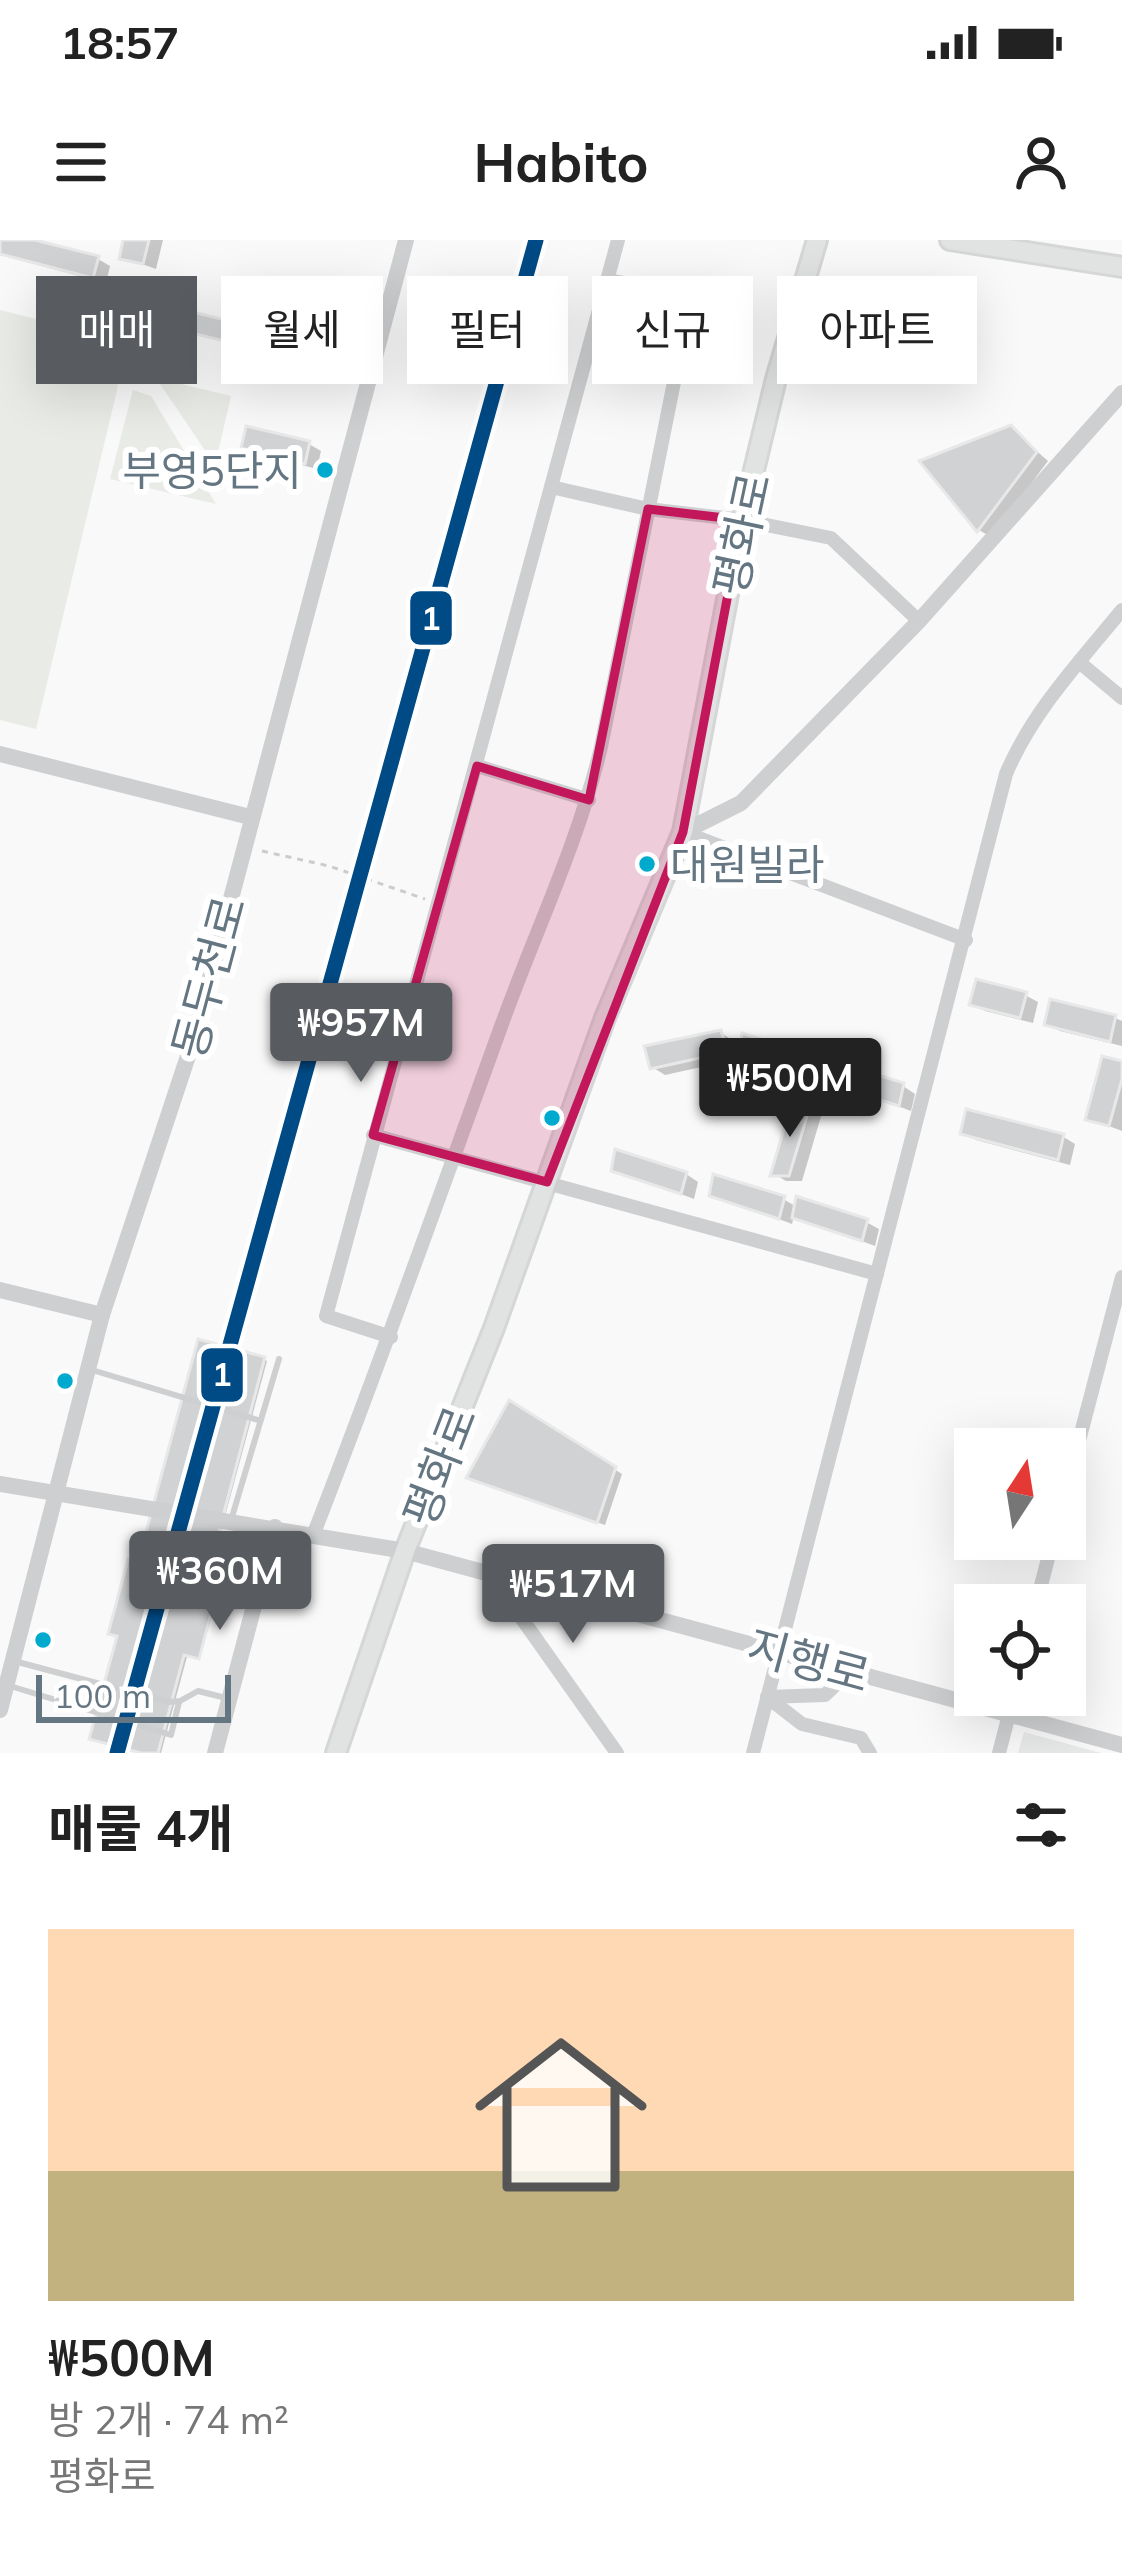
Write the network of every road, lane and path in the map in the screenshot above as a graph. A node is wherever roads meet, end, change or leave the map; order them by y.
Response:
1 (406, 240) edge
2 (618, 240) edge
3 (817, 240) edge
4 (950, 240) edge
5 (1122, 267) edge
6 (608, 276) edge
7 (592, 334) edge
8 (673, 384) edge
9 (1122, 393) edge
10 (550, 487) junction
11 (648, 508) junction
12 (742, 520) junction
13 (1122, 610) edge
14 (920, 621) junction
15 (1079, 662) junction
16 (1122, 698) edge
17 (0, 754) edge
18 (477, 766) junction
19 (589, 800) junction
20 (250, 817) junction
21 (683, 832) junction
22 (243, 846) junction
23 (438, 903) junction
24 (966, 940) junction
25 (373, 1136) junction
26 (454, 1156) junction
27 (547, 1181) junction
28 (877, 1274) junction
29 (1122, 1277) edge
30 (0, 1290) edge
31 (102, 1315) junction
32 (391, 1336) junction
33 (279, 1360) dead end
34 (88, 1369) junction
35 (258, 1420) junction
36 (1082, 1428) edge
37 (0, 1484) edge
38 (56, 1493) junction
39 (231, 1520) junction
40 (275, 1527) junction
41 (314, 1533) junction
42 (405, 1551) junction
43 (488, 1571) junction
44 (777, 1652) junction
45 (13, 1660) junction
46 (850, 1671) junction
47 (7, 1685) junction
48 (954, 1692) edge
49 (766, 1697) junction
50 (230, 1699) junction
51 (180, 1701) junction
52 (0, 1710) edge
53 (1009, 1716) edge
54 (1044, 1716) edge
55 (1122, 1745) edge
56 (215, 1753) edge
57 (336, 1753) edge
58 (616, 1753) edge
59 (753, 1753) edge
60 (870, 1753) edge
61 (999, 1753) edge

1 - 20 street, 동두천로
2 - 6 street
3 - 12 main road, 평화로
4 - 5 main road
7 - 10 street
8 - 11 street
9 - 14 street
10 - 11 street
10 - 18 street
11 - 12 street
11 - 19 street
12 - 14 street
12 - 21 main road, 평화로
13 - 15 street
14 - 21 street
15 - 16 street
15 - 24 street
17 - 20 street
18 - 19 street
18 - 23 street
19 - 26 street
20 - 22 street, 동두천로
21 - 24 street
21 - 27 main road, 평화로
22 - 23 path
22 - 31 street, 동두천로
23 - 25 street
24 - 28 street
25 - 26 street
25 - 32 street
26 - 27 street
26 - 32 street
27 - 28 street
27 - 42 main road, 평화로
28 - 44 street
29 - 36 street
30 - 31 street
31 - 34 street, 동두천로
32 - 41 street
33 - 35 lane
34 - 35 lane
34 - 38 street, 동두천로
35 - 39 lane
37 - 38 street, 지행로
38 - 39 street, 지행로
38 - 45 street, 동두천로
39 - 40 street, 지행로
40 - 41 street, 지행로
40 - 50 street
41 - 42 street, 지행로
42 - 43 street, 지행로
42 - 57 main road, 평화로
43 - 44 street, 지행로
43 - 58 street
44 - 46 street, 지행로
44 - 49 street
45 - 47 street, 동두천로
45 - 51 lane
46 - 48 street, 지행로
46 - 49 street
47 - 51 lane
47 - 52 street, 동두천로
49 - 59 street
49 - 60 street
50 - 51 lane
50 - 56 street
53 - 61 street
54 - 55 street, 지행로

